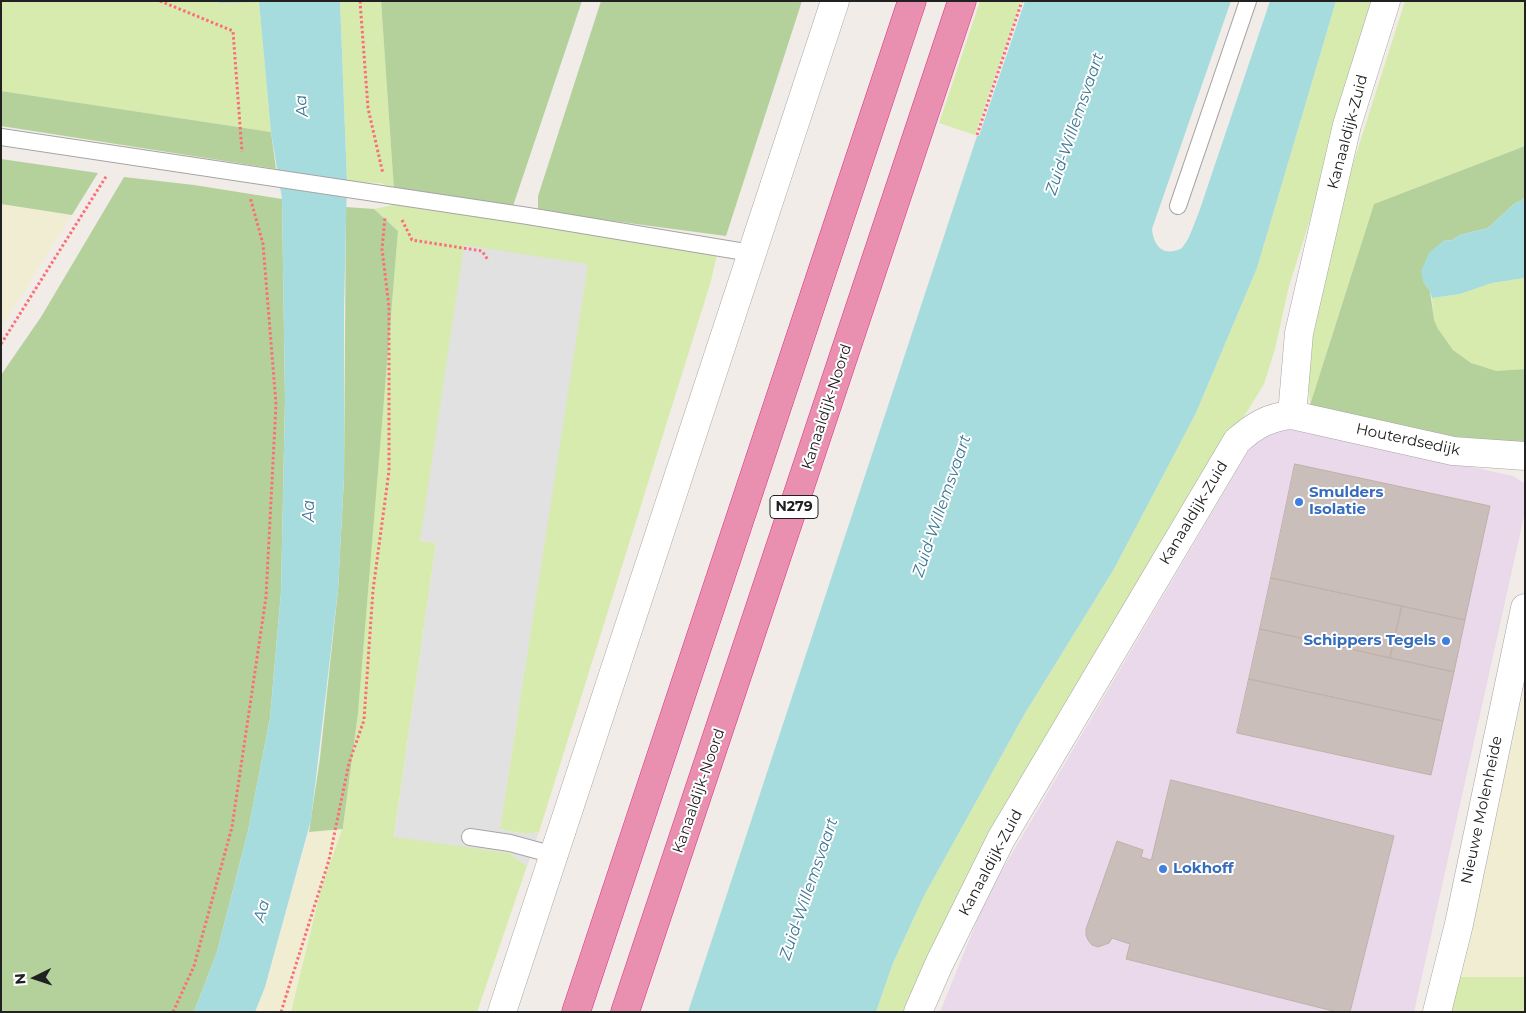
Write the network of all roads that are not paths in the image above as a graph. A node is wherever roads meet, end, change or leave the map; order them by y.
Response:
1 (835, 1) edge
2 (912, 1) edge
3 (962, 1) edge
4 (1248, 1) edge
5 (1386, 1) edge
6 (1, 138) edge
7 (1178, 206) dead end
8 (751, 253) junction
9 (1292, 415) junction
10 (1525, 456) edge
11 (1525, 608) edge
12 (470, 837) dead end
13 (554, 855) junction
14 (502, 1012) edge
15 (576, 1012) edge
16 (625, 1012) edge
17 (918, 1012) edge
18 (1437, 1012) edge

1 - 8 street
2 - 15 highway, N279
3 - 16 highway, Kanaaldijk-Noord / N279
4 - 7 lane
5 - 9 street, Kanaaldijk-Zuid
6 - 8 lane
8 - 13 street
9 - 10 street, Houterdsedijk
9 - 17 street, Kanaaldijk-Zuid
11 - 18 street, Nieuwe Molenheide
12 - 13 lane
13 - 14 street

